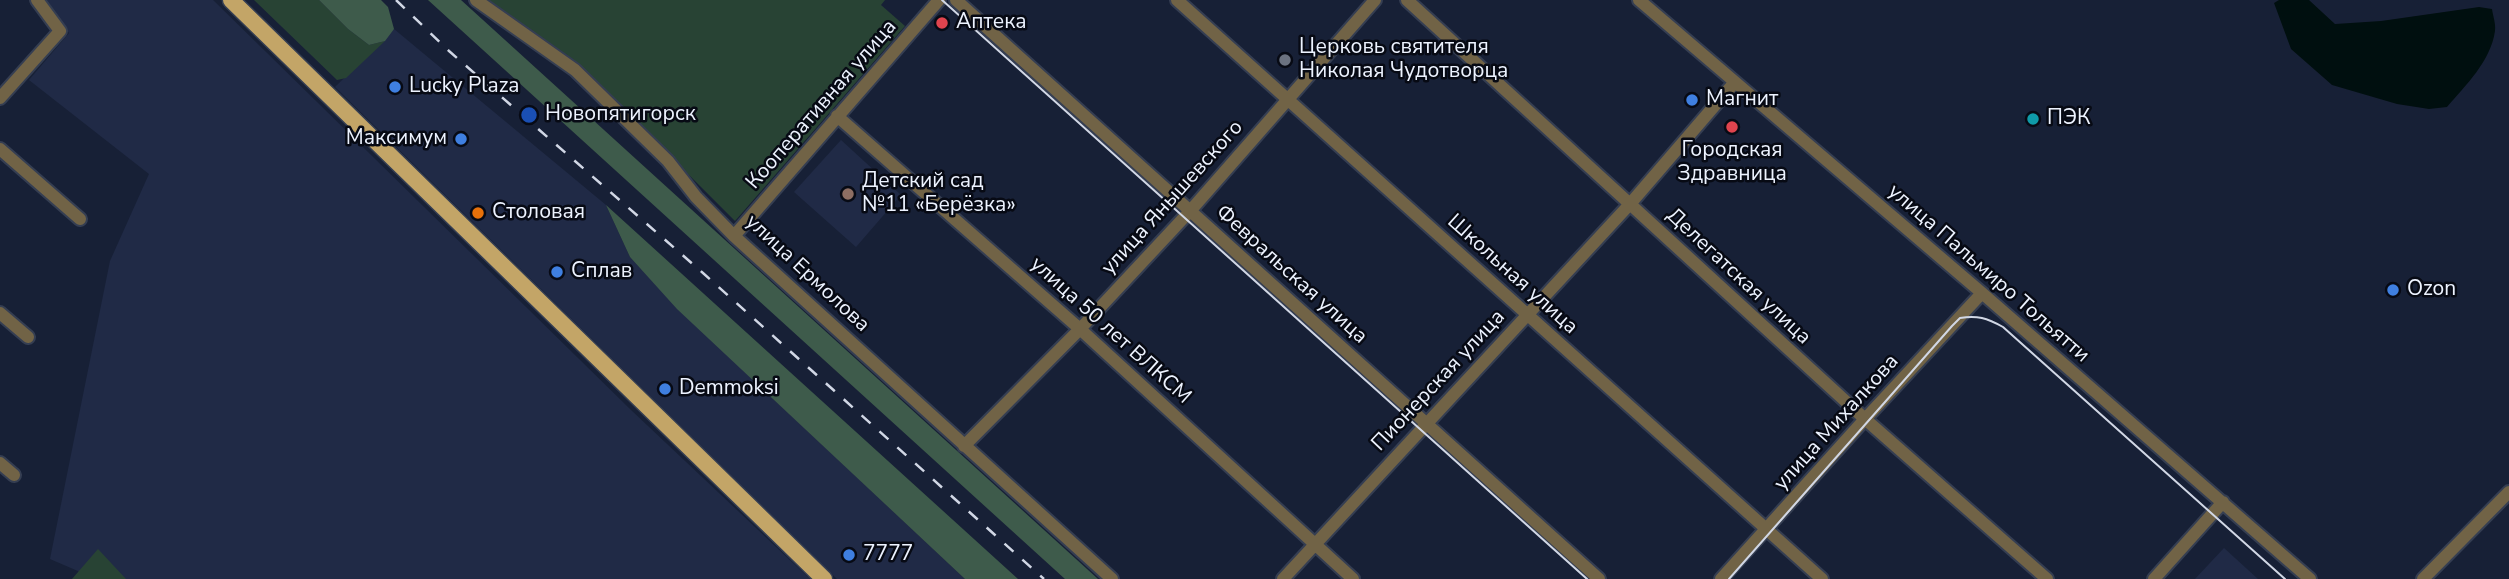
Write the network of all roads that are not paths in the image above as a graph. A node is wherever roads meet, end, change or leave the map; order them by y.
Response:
1 (37, 0) edge
2 (230, 0) edge
3 (476, 0) edge
4 (939, 0) edge
5 (956, 0) edge
6 (1177, 0) edge
7 (1375, 0) edge
8 (1407, 0) edge
9 (1639, 0) edge
10 (1735, 82) junction
11 (0, 99) edge
12 (1287, 99) junction
13 (837, 116) junction
14 (0, 149) edge
15 (1630, 204) junction
16 (1191, 210) junction
17 (80, 219) dead end
18 (734, 236) junction
19 (1982, 293) junction
20 (0, 313) edge
21 (1527, 314) junction
22 (1080, 329) junction
23 (28, 337) dead end
24 (1865, 419) junction
25 (1426, 423) junction
26 (964, 446) junction
27 (0, 463) edge
28 (14, 475) dead end
29 (2509, 492) edge
30 (2223, 502) junction
31 (1766, 530) junction
32 (1314, 545) junction
33 (824, 579) edge
34 (1112, 579) edge
35 (1283, 579) edge
36 (1353, 579) edge
37 (1599, 579) edge
38 (1721, 579) edge
39 (1822, 579) edge
40 (2047, 579) edge
41 (2154, 579) edge
42 (2310, 579) edge
43 (2423, 579) edge

1 - 11 street
2 - 33 main road
3 - 18 street, улица Ермолова
4 - 13 street, Кооперативная улица
5 - 16 street, Февральская улица
6 - 12 street, Школьная улица
7 - 12 street, улица Янышевского
8 - 15 street, Делегатская улица
9 - 10 street, улица Пальмиро Тольятти
10 - 15 street, Пионерская улица
10 - 19 street, улица Пальмиро Тольятти
12 - 16 street, улица Янышевского
12 - 21 street, Школьная улица
13 - 18 street, Кооперативная улица
13 - 22 street, улица 50 лет ВЛКСМ
14 - 17 street
15 - 21 street, Пионерская улица
15 - 24 street, Делегатская улица
16 - 22 street, улица Янышевского
16 - 25 street, Февральская улица
18 - 26 street, улица Ермолова
19 - 24 street, улица Михалкова
19 - 30 street, улица Пальмиро Тольятти
20 - 23 street
21 - 25 street, Пионерская улица
21 - 31 street, Школьная улица
22 - 26 street, улица Янышевского
22 - 32 street, улица 50 лет ВЛКСМ
24 - 31 street, улица Михалкова
24 - 40 street, Делегатская улица
25 - 32 street, Пионерская улица
25 - 37 street, Февральская улица
26 - 34 street, улица Ермолова
27 - 28 street
29 - 43 street
30 - 41 street
30 - 42 street, улица Пальмиро Тольятти
31 - 38 street, улица Михалкова
31 - 39 street, Школьная улица
32 - 35 street, Пионерская улица
32 - 36 street, улица 50 лет ВЛКСМ

